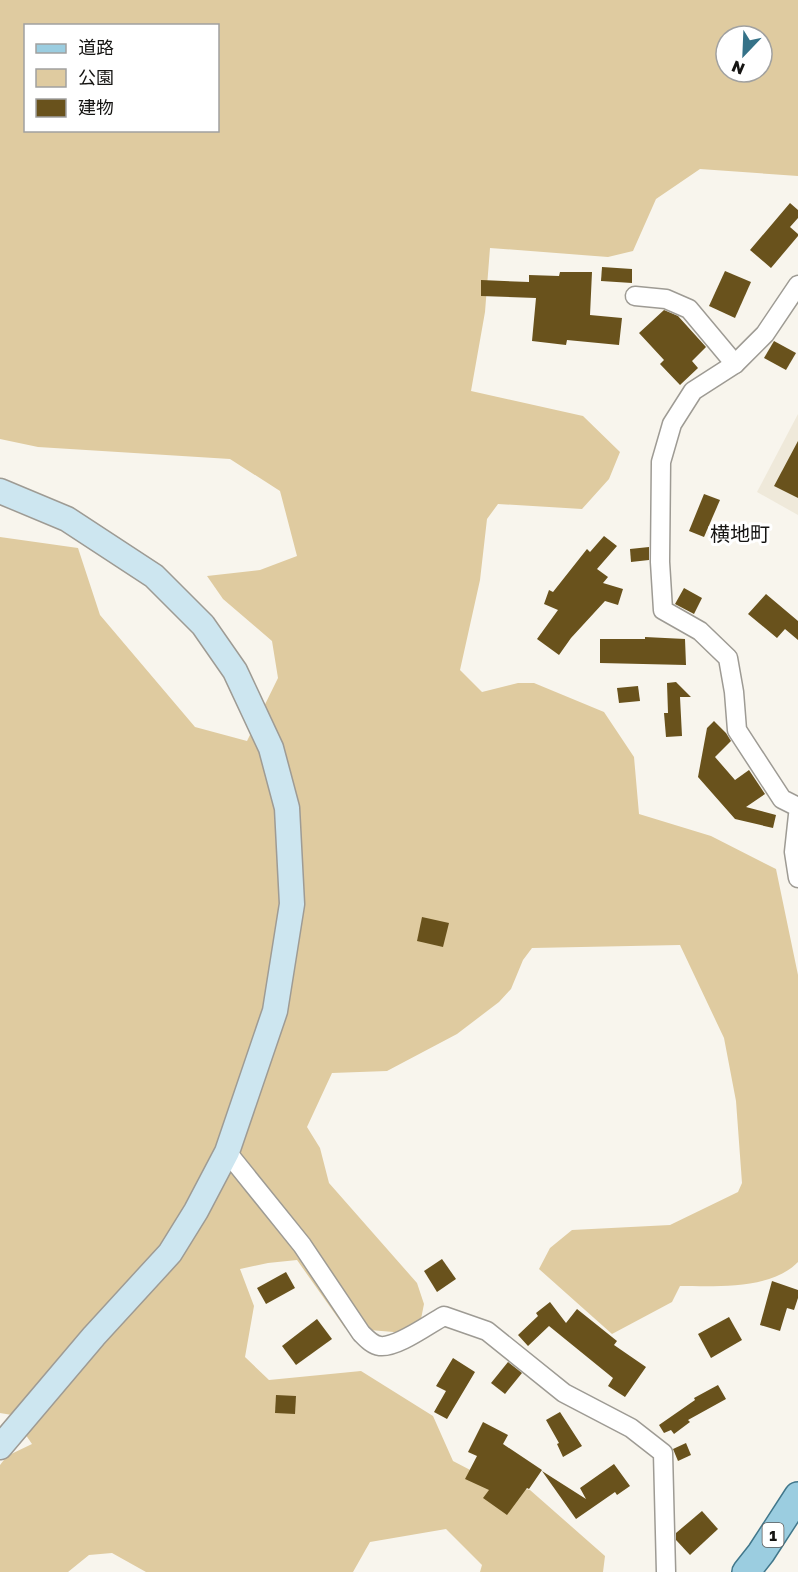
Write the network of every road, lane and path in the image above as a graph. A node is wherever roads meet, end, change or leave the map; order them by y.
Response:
1 (798, 285) edge
2 (635, 296) dead end
3 (735, 364) junction
4 (0, 491) edge
5 (798, 807) edge
6 (798, 815) edge
7 (798, 878) edge
8 (227, 1152) junction
9 (0, 1447) edge
10 (798, 1496) edge
11 (666, 1572) edge
12 (746, 1572) edge

1 - 3 street
2 - 3 street
3 - 5 street
4 - 8 street
6 - 7 street
8 - 9 street
8 - 11 street
10 - 12 main road, 1

